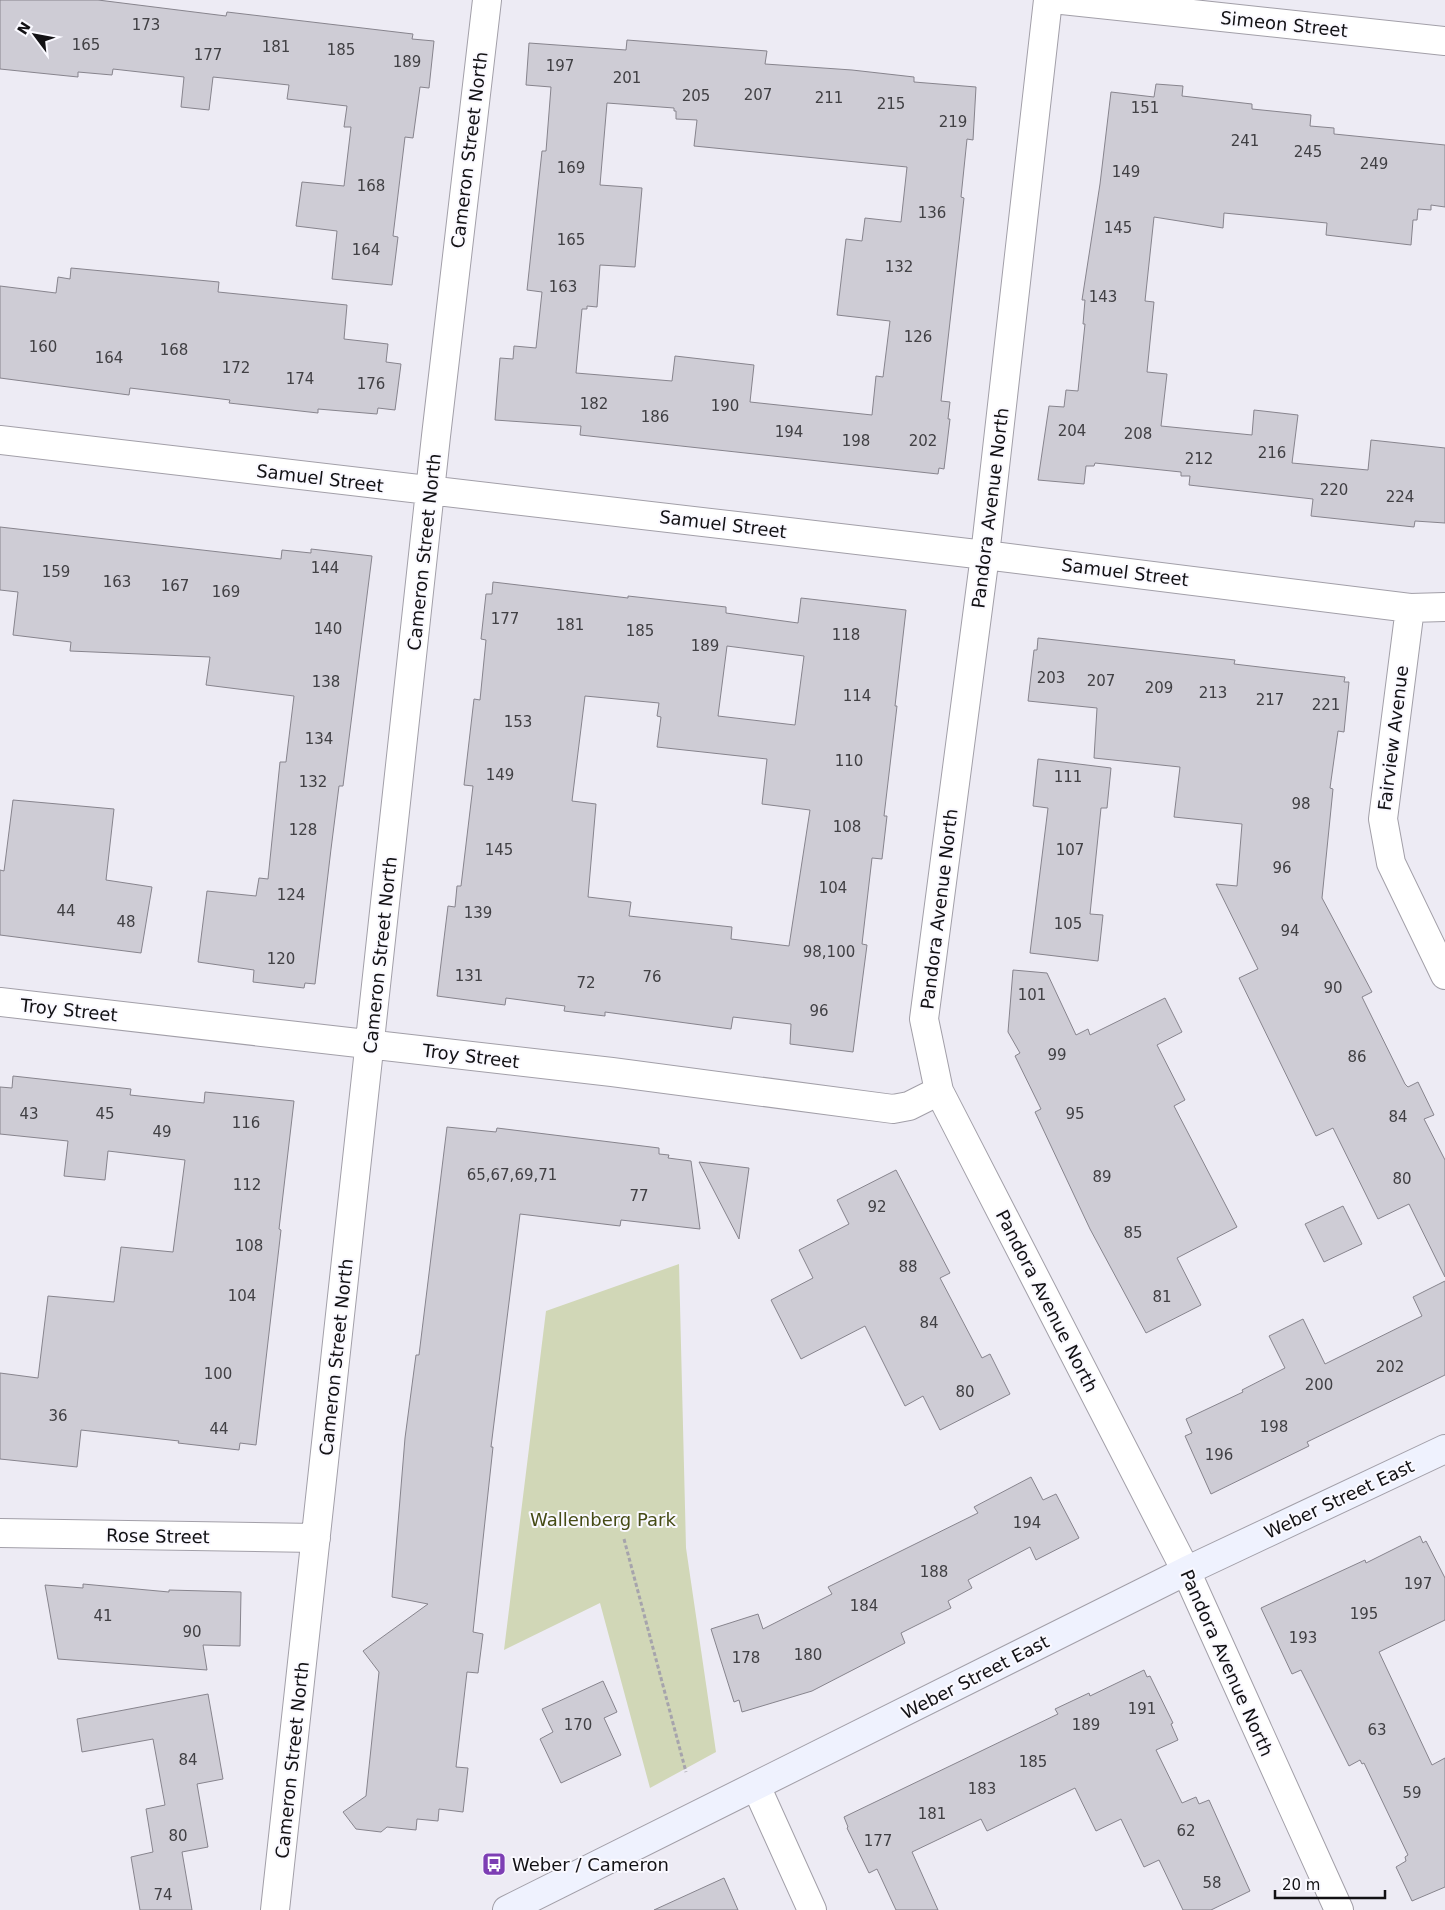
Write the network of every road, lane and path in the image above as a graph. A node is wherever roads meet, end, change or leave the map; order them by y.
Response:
1 (487, 0) edge
2 (1048, 0) edge
3 (1062, 0) edge
4 (1445, 41) edge
5 (0, 440) edge
6 (432, 491) junction
7 (985, 555) junction
8 (1445, 607) edge
9 (1410, 608) junction
10 (1445, 975) edge
11 (0, 1002) edge
12 (370, 1044) junction
13 (939, 1091) junction
14 (1445, 1449) edge
15 (0, 1533) edge
16 (316, 1538) junction
17 (624, 1539) dead end
18 (1186, 1571) junction
19 (686, 1772) dead end
20 (756, 1786) junction
21 (276, 1910) edge
22 (508, 1910) edge
23 (812, 1910) edge
24 (1339, 1910) edge

1 - 6 street, Cameron Street North
2 - 7 street, Pandora Avenue North
3 - 4 street, Simeon Street
5 - 6 street, Samuel Street
6 - 7 street, Samuel Street
6 - 12 street, Cameron Street North
7 - 9 street, Samuel Street
7 - 13 street, Pandora Avenue North
8 - 9 street, Samuel Street
9 - 10 street, Fairview Avenue
11 - 12 street, Troy Street
12 - 13 street, Troy Street
12 - 16 street, Cameron Street North
13 - 18 street, Pandora Avenue North
14 - 18 main road, Weber Street East
15 - 16 street, Rose Street
16 - 21 street, Cameron Street North
17 - 19 path
18 - 20 main road, Weber Street East
18 - 24 street, Pandora Avenue North
20 - 22 main road, Weber Street East
20 - 23 street

